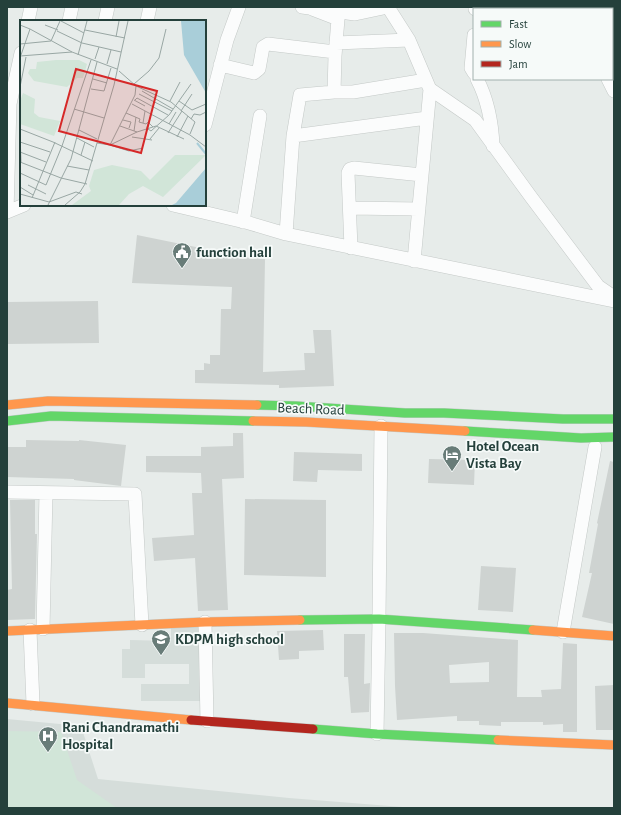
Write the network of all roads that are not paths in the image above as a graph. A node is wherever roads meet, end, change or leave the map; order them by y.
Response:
1 (31, 7) edge
2 (72, 7) edge
3 (108, 7) edge
4 (150, 7) edge
5 (239, 7) edge
6 (388, 7) edge
7 (309, 8) edge
8 (28, 20) edge
9 (68, 20) edge
10 (105, 20) edge
11 (147, 20) edge
12 (409, 40) junction
13 (336, 47) junction
14 (473, 47) edge
15 (20, 58) edge
16 (220, 65) junction
17 (473, 71) edge
18 (478, 80) edge
19 (608, 80) edge
20 (428, 85) junction
21 (334, 92) junction
22 (614, 92) edge
23 (260, 116) dead end
24 (427, 118) junction
25 (206, 121) edge
26 (15, 131) edge
27 (293, 136) junction
28 (493, 146) junction
29 (422, 175) junction
30 (22, 206) edge
31 (181, 206) edge
32 (350, 208) junction
33 (419, 209) junction
34 (7, 212) edge
35 (243, 222) junction
36 (286, 234) junction
37 (351, 248) junction
38 (414, 261) junction
39 (614, 297) edge
40 (614, 301) edge
41 (7, 405) edge
42 (614, 419) edge
43 (7, 421) edge
44 (381, 426) junction
45 (614, 437) edge
46 (595, 447) dead end
47 (7, 492) edge
48 (46, 493) junction
49 (379, 619) junction
50 (205, 622) junction
51 (142, 625) junction
52 (7, 630) edge
53 (37, 630) junction
54 (563, 632) junction
55 (614, 636) edge
56 (7, 703) edge
57 (33, 704) junction
58 (207, 721) junction
59 (377, 734) junction
60 (614, 745) edge

1 - 8 street
2 - 9 street
3 - 10 street
4 - 11 street
5 - 16 street
6 - 7 street
6 - 12 street
7 - 13 street
12 - 13 street
12 - 20 street
13 - 16 street
13 - 21 street
14 - 17 street
15 - 26 street
16 - 25 street
18 - 28 street
19 - 22 street
20 - 21 street
20 - 24 street
20 - 28 street
21 - 27 street
23 - 35 street
24 - 27 street
24 - 29 street
26 - 34 street
27 - 36 street
28 - 39 street
29 - 32 street
29 - 33 street
30 - 34 street
31 - 35 street
32 - 33 street
32 - 37 street
33 - 38 street
35 - 36 street
36 - 37 street
37 - 38 street
38 - 40 street
41 - 42 street, Beach Road
43 - 44 street, Beach Road
44 - 45 street, Beach Road
44 - 49 street
46 - 54 street
47 - 48 street
48 - 51 street
48 - 53 street
49 - 50 street
49 - 54 street
49 - 59 street
50 - 51 street
50 - 58 street
51 - 53 street
52 - 53 street
53 - 57 street
54 - 55 street
56 - 57 street
57 - 58 street
58 - 59 street
59 - 60 street

